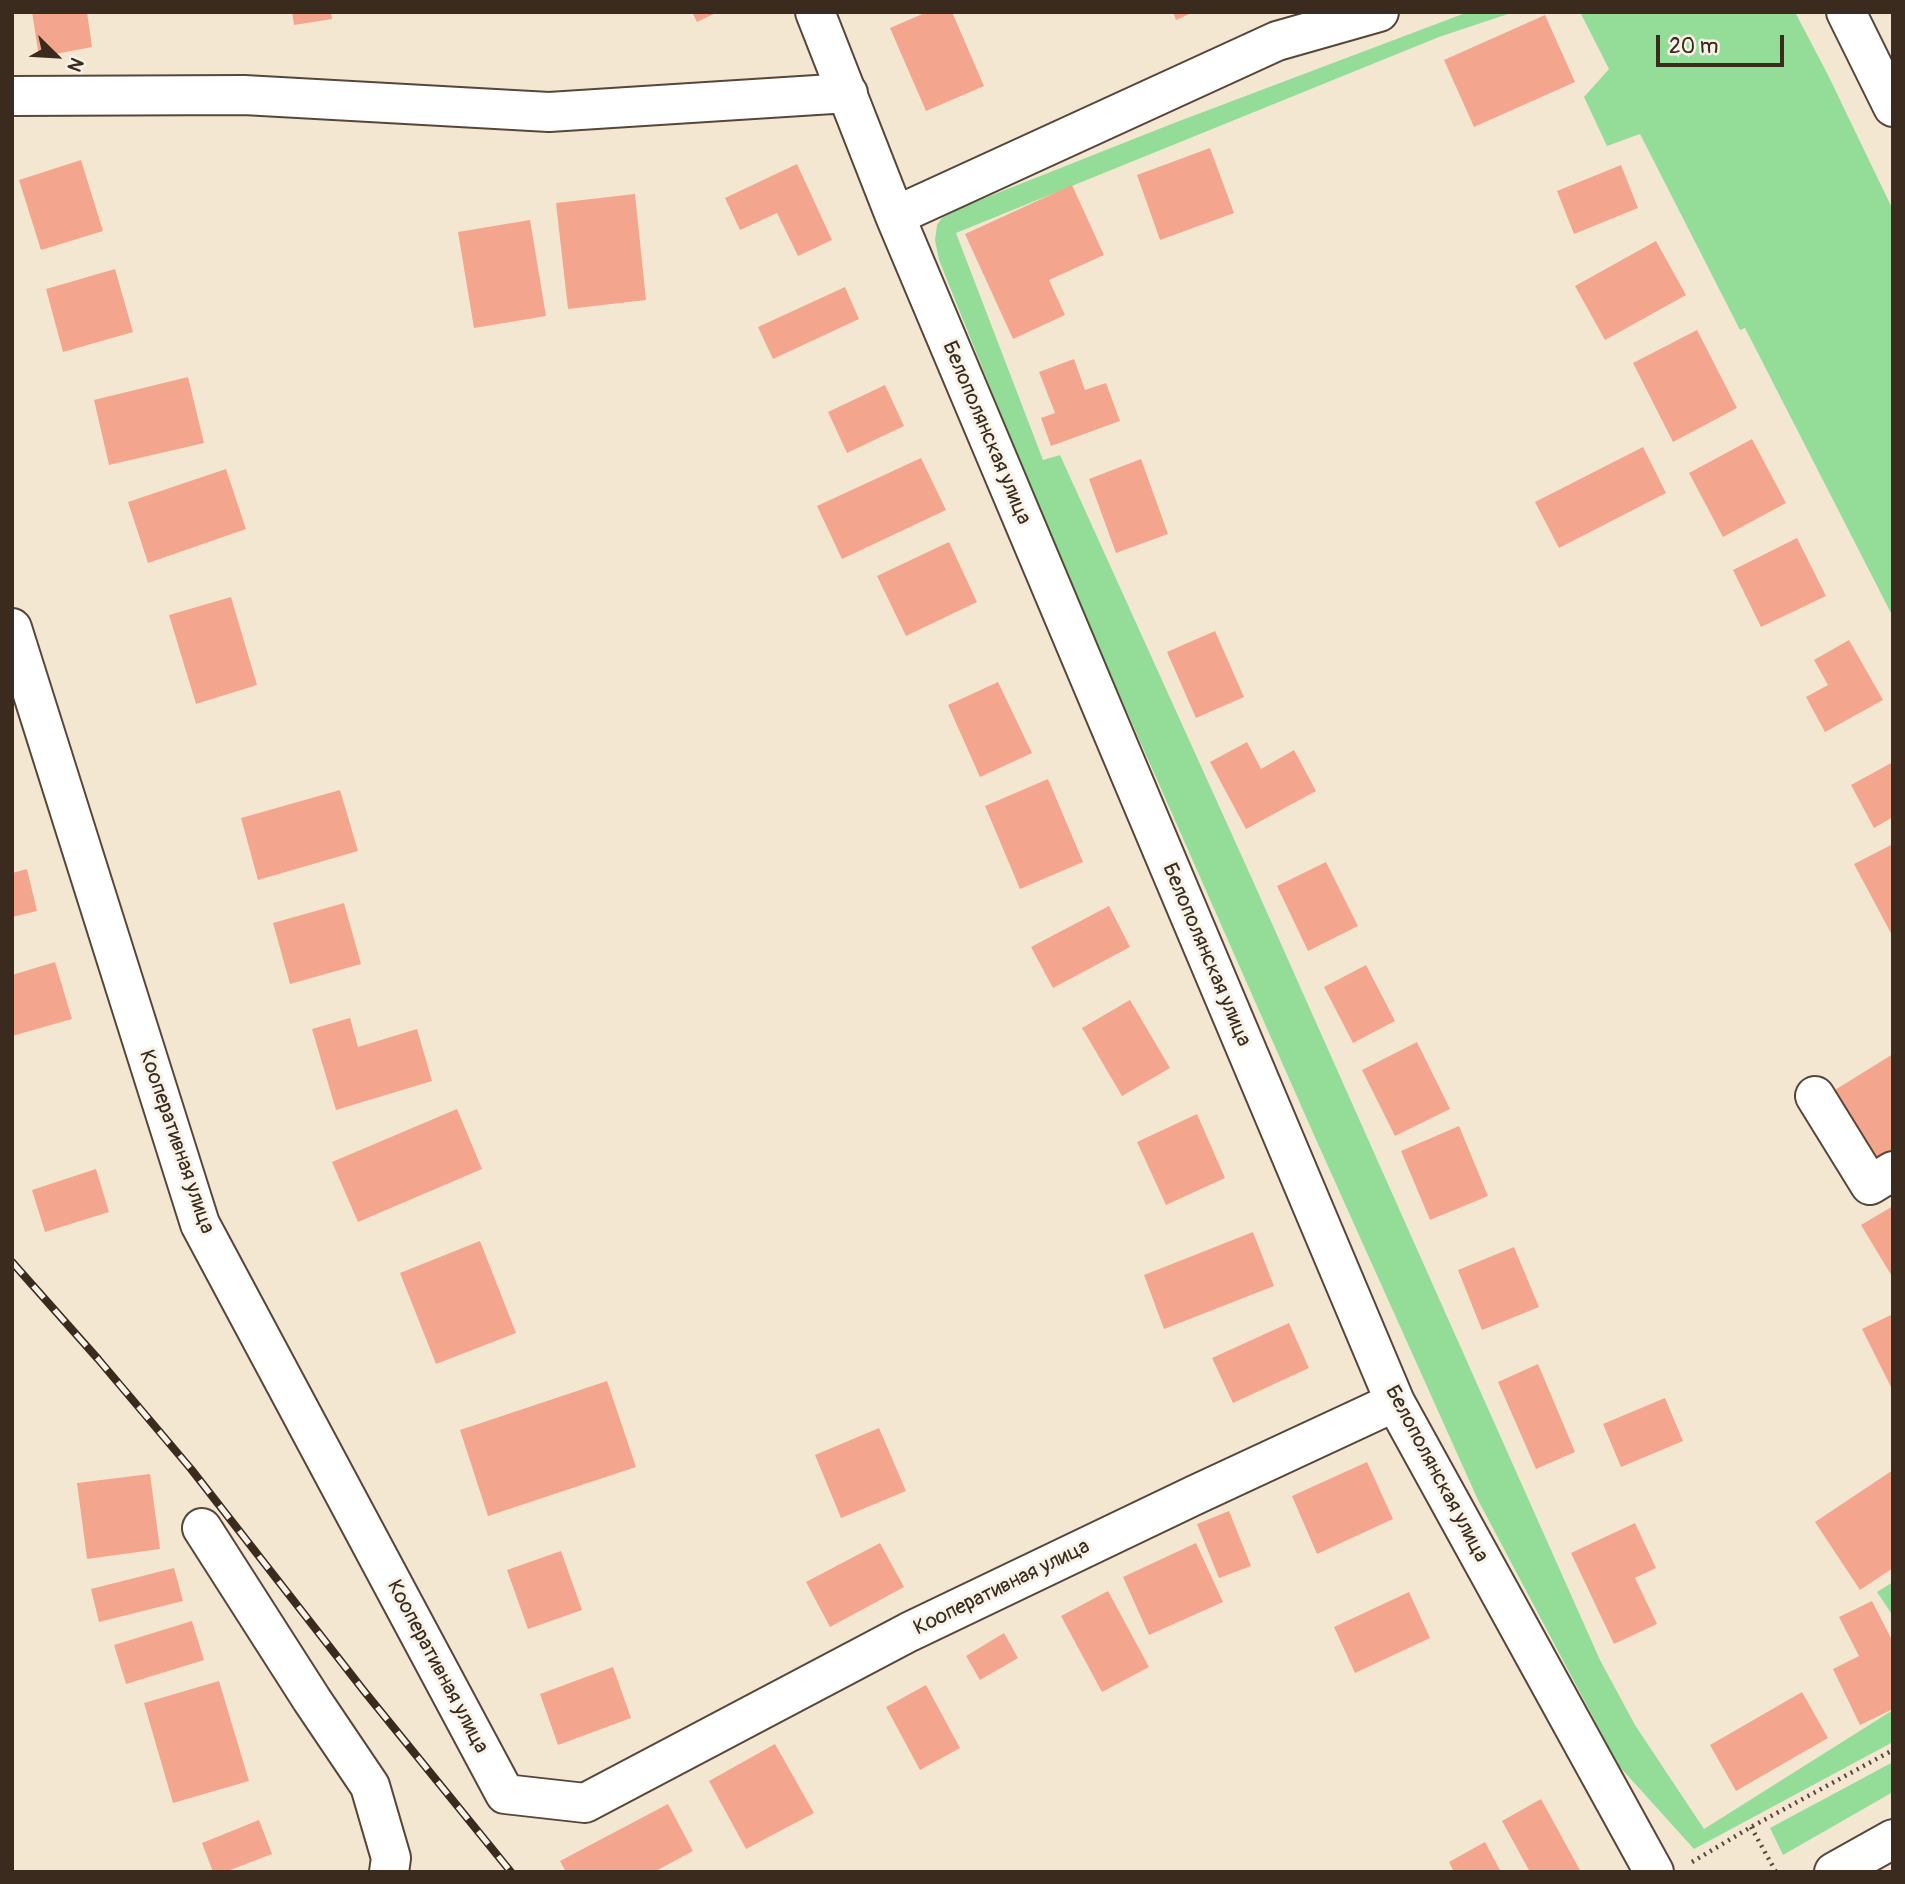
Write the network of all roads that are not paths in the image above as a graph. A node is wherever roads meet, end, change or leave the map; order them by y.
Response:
1 (815, 12) edge
2 (1379, 12) edge
3 (1846, 12) edge
4 (848, 93) junction
5 (12, 96) edge
6 (1893, 107) edge
7 (895, 216) junction
8 (12, 628) edge
9 (1815, 1096) dead end
10 (1893, 1171) edge
11 (1395, 1402) junction
12 (202, 1528) dead end
13 (1893, 1839) edge
14 (1670, 1869) edge
15 (389, 1872) edge
16 (1834, 1872) edge

1 - 4 street, Белополянская улица
2 - 7 street
3 - 6 street
4 - 5 street
4 - 7 street, Белополянская улица
7 - 11 street, Белополянская улица
8 - 11 street, Кооперативная улица
9 - 10 street
11 - 14 street, Белополянская улица
12 - 15 street
13 - 16 street

